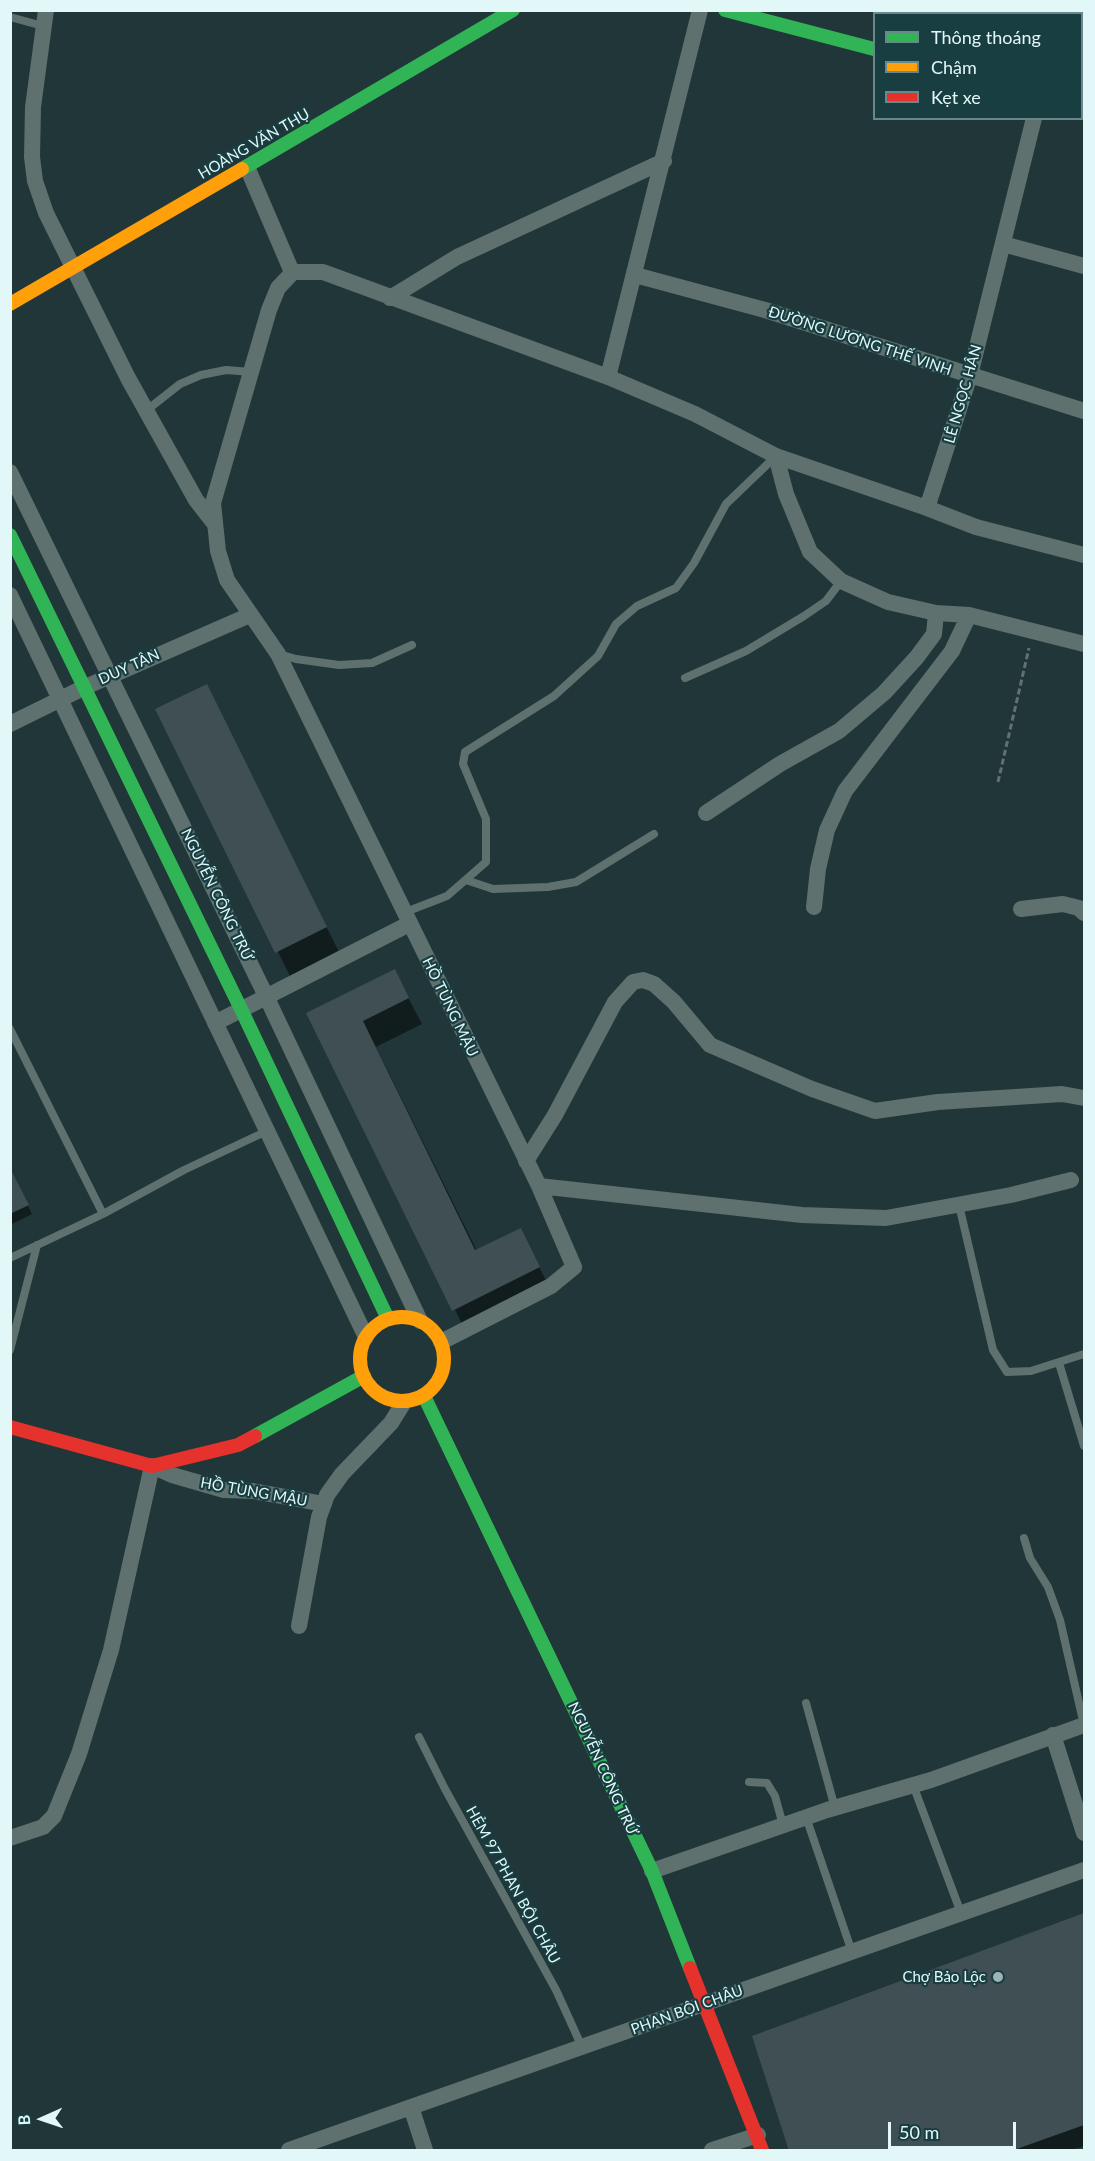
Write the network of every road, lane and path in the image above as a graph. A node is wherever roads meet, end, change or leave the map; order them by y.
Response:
1 (513, 10) edge
2 (700, 10) edge
3 (725, 10) edge
4 (10, 17) edge
5 (44, 18) edge
6 (873, 49) edge
7 (1034, 120) edge
8 (664, 161) junction
9 (247, 167) junction
10 (1003, 244) junction
11 (1084, 266) edge
12 (73, 268) junction
13 (292, 272) junction
14 (635, 275) junction
15 (390, 298) junction
16 (10, 304) edge
17 (251, 372) junction
18 (970, 375) junction
19 (608, 377) junction
20 (147, 410) junction
21 (1084, 411) edge
22 (776, 456) junction
23 (10, 472) edge
24 (927, 508) junction
25 (214, 523) junction
26 (10, 535) edge
27 (1084, 555) edge
28 (841, 581) junction
29 (10, 596) edge
30 (936, 613) junction
31 (250, 615) junction
32 (969, 615) junction
33 (1032, 631) junction
34 (1084, 644) edge
35 (412, 645) dead end
36 (278, 654) junction
37 (111, 675) junction
38 (685, 678) dead end
39 (85, 687) junction
40 (61, 699) junction
41 (10, 724) edge
42 (998, 782) dead end
43 (706, 813) dead end
44 (654, 834) dead end
45 (465, 880) junction
46 (814, 907) dead end
47 (1022, 909) dead end
48 (1084, 913) edge
49 (406, 919) junction
50 (266, 996) junction
51 (241, 1009) junction
52 (215, 1023) junction
53 (10, 1029) edge
54 (1084, 1098) edge
55 (267, 1131) junction
56 (526, 1161) junction
57 (1071, 1180) dead end
58 (539, 1186) junction
59 (959, 1205) junction
60 (103, 1214) junction
61 (37, 1245) junction
62 (10, 1258) edge
63 (388, 1319) junction
64 (420, 1321) junction
65 (366, 1337) junction
66 (441, 1342) junction
67 (10, 1350) edge
68 (1084, 1354) edge
69 (1059, 1363) junction
70 (364, 1376) junction
71 (424, 1395) junction
72 (404, 1402) junction
73 (10, 1426) edge
74 (1084, 1446) edge
75 (152, 1466) junction
76 (324, 1504) junction
77 (1024, 1538) dead end
78 (299, 1626) dead end
79 (806, 1703) dead end
80 (1084, 1725) edge
81 (1053, 1736) junction
82 (419, 1737) dead end
83 (749, 1782) dead end
84 (913, 1785) junction
85 (835, 1808) junction
86 (806, 1817) junction
87 (783, 1825) junction
88 (1084, 1833) edge
89 (10, 1838) edge
90 (1084, 1870) edge
91 (652, 1871) junction
92 (961, 1913) junction
93 (852, 1952) junction
94 (705, 2004) junction
95 (582, 2047) junction
96 (411, 2108) junction
97 (760, 2143) edge
98 (289, 2151) edge
99 (425, 2151) edge
100 (712, 2151) edge

1 - 9 street, HOÀNG VĂN THỤ
2 - 8 street
3 - 6 street
4 - 5 lane
5 - 12 street
7 - 10 street, LÊ NGỌC HÂN
8 - 14 street
8 - 15 street
9 - 12 street, HOÀNG VĂN THỤ
9 - 13 street
10 - 11 street
10 - 18 street, LÊ NGỌC HÂN
12 - 16 street, HOÀNG VĂN THỤ
12 - 20 street
13 - 15 street
13 - 17 street
14 - 18 street, ĐƯỜNG LƯƠNG THẾ VINH
14 - 19 street
15 - 19 street
17 - 20 lane
17 - 25 street
18 - 21 street, ĐƯỜNG LƯƠNG THẾ VINH
18 - 24 street, LÊ NGỌC HÂN
19 - 22 street
20 - 25 street
22 - 24 street
22 - 28 street
22 - 45 lane
23 - 37 street, NGUYỄN CÔNG TRỨ
24 - 27 street
25 - 31 street, HỒ TÙNG MẬU
26 - 39 street, NGUYỄN CÔNG TRỨ
28 - 30 street
28 - 38 lane
29 - 40 street
30 - 32 street
30 - 43 street
31 - 36 street, HỒ TÙNG MẬU
31 - 37 street, DUY TÂN
32 - 33 street
32 - 46 street
33 - 34 street
33 - 42 path
35 - 36 lane
36 - 49 street, HỒ TÙNG MẬU
37 - 39 street, DUY TÂN
37 - 50 street, NGUYỄN CÔNG TRỨ
39 - 40 street, DUY TÂN
39 - 51 street, NGUYỄN CÔNG TRỨ
40 - 41 street, DUY TÂN
40 - 52 street
44 - 45 lane
45 - 49 lane
47 - 48 street
49 - 50 street
49 - 56 street, HỒ TÙNG MẬU
50 - 51 street
50 - 64 street, NGUYỄN CÔNG TRỨ
51 - 52 street
51 - 63 street, NGUYỄN CÔNG TRỨ
52 - 55 street
53 - 60 lane
54 - 56 street
55 - 60 lane
55 - 65 street
56 - 58 street, HỒ TÙNG MẬU
57 - 59 street
58 - 59 street
58 - 66 street, HỒ TÙNG MẬU
59 - 69 lane
60 - 61 lane
61 - 62 lane
61 - 67 lane
63 - 64 street
63 - 65 street
64 - 66 street
65 - 70 street
66 - 71 street
68 - 69 lane
69 - 74 lane
70 - 72 street
70 - 75 street, HỒ TÙNG MẬU
71 - 72 street
71 - 91 street, NGUYỄN CÔNG TRỨ
72 - 76 street
73 - 75 street, HỒ TÙNG MẬU
75 - 76 street, HỒ TÙNG MẬU
75 - 89 street
76 - 78 street
77 - 80 lane
79 - 85 lane
80 - 81 street
81 - 84 street
81 - 88 street
82 - 95 lane, HẺM 97 PHAN BỘI CHÂU
83 - 87 lane
84 - 85 street
84 - 92 lane
85 - 86 street
86 - 87 street
86 - 93 lane
87 - 91 street
90 - 92 street, PHAN BỘI CHÂU
91 - 94 street, NGUYỄN CÔNG TRỨ
92 - 93 street, PHAN BỘI CHÂU
93 - 94 street, PHAN BỘI CHÂU
94 - 95 street, PHAN BỘI CHÂU
94 - 97 street, NGUYỄN CÔNG TRỨ
95 - 96 street, PHAN BỘI CHÂU
96 - 98 street, PHAN BỘI CHÂU
96 - 99 street
97 - 100 street

